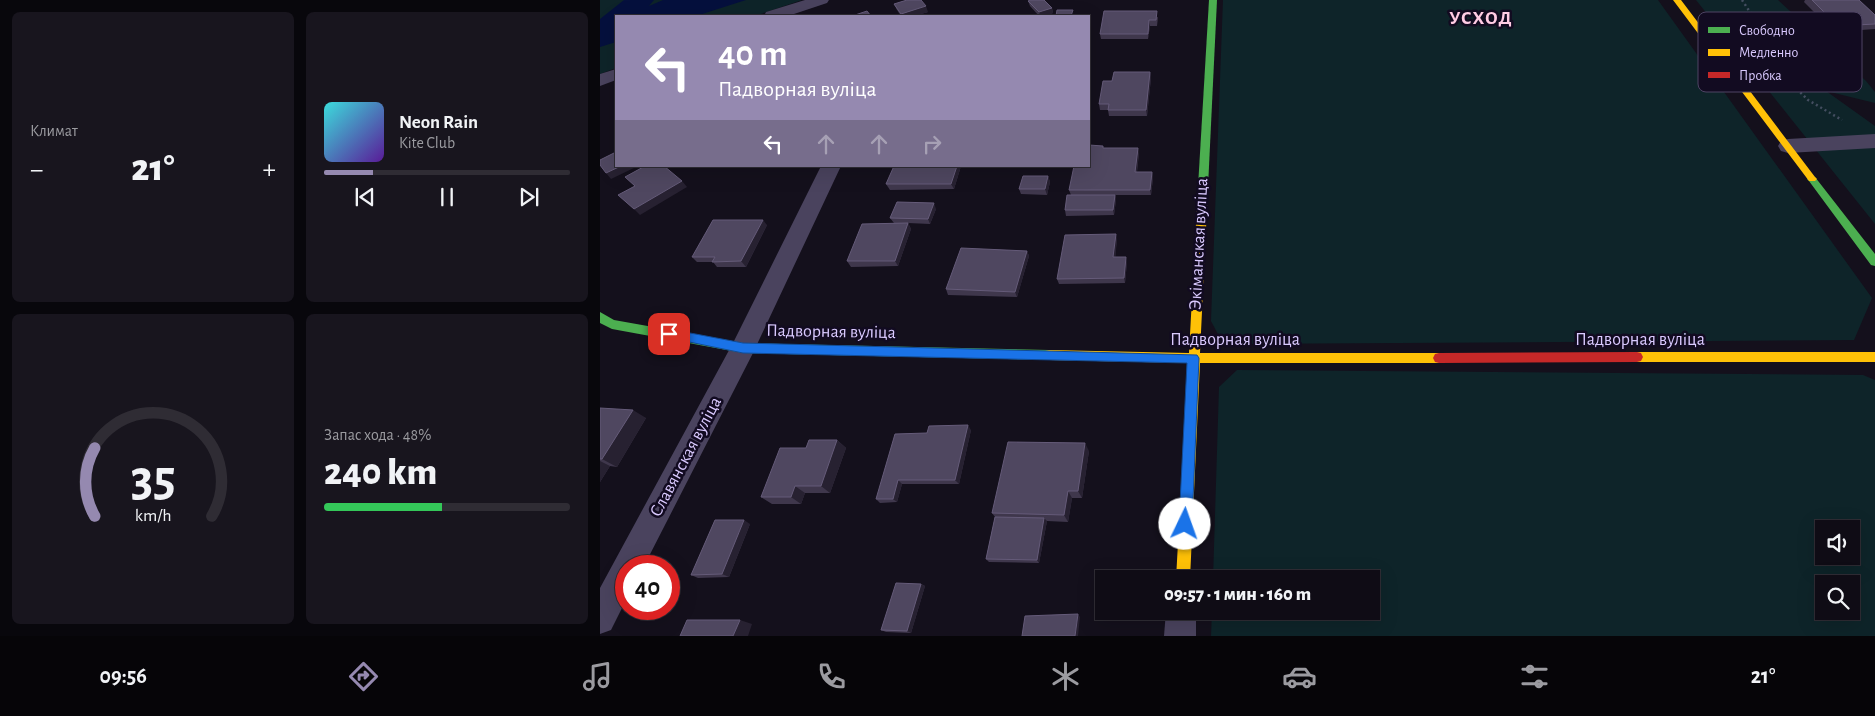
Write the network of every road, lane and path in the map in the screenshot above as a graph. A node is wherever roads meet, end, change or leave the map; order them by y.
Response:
1 (822, 0) edge
2 (1213, 0) edge
3 (1677, 0) edge
4 (1742, 0) edge
5 (1750, 12) edge
6 (775, 15) edge
7 (1698, 28) edge
8 (615, 74) edge
9 (600, 80) edge
10 (1747, 92) edge
11 (1800, 92) edge
12 (1850, 125) dead end
13 (1875, 141) edge
14 (1788, 146) junction
15 (830, 167) edge
16 (1875, 262) edge
17 (600, 317) edge
18 (743, 348) junction
19 (1875, 357) edge
20 (1193, 358) junction
21 (634, 555) edge
22 (1183, 570) edge
23 (615, 590) edge
24 (600, 618) edge
25 (1181, 620) edge
26 (1180, 636) edge

1 - 6 street
2 - 20 street, Экіманская вуліца
3 - 7 street
4 - 5 path
8 - 9 street
10 - 14 street
11 - 12 path
13 - 14 street
14 - 16 street
15 - 18 street, Славянская вуліца
17 - 18 street, Падворная вуліца
18 - 20 street, Падворная вуліца
18 - 21 street, Славянская вуліца
19 - 20 street, Падворная вуліца
20 - 22 street, Экіманская вуліца
23 - 24 street, Славянская вуліца
25 - 26 street

